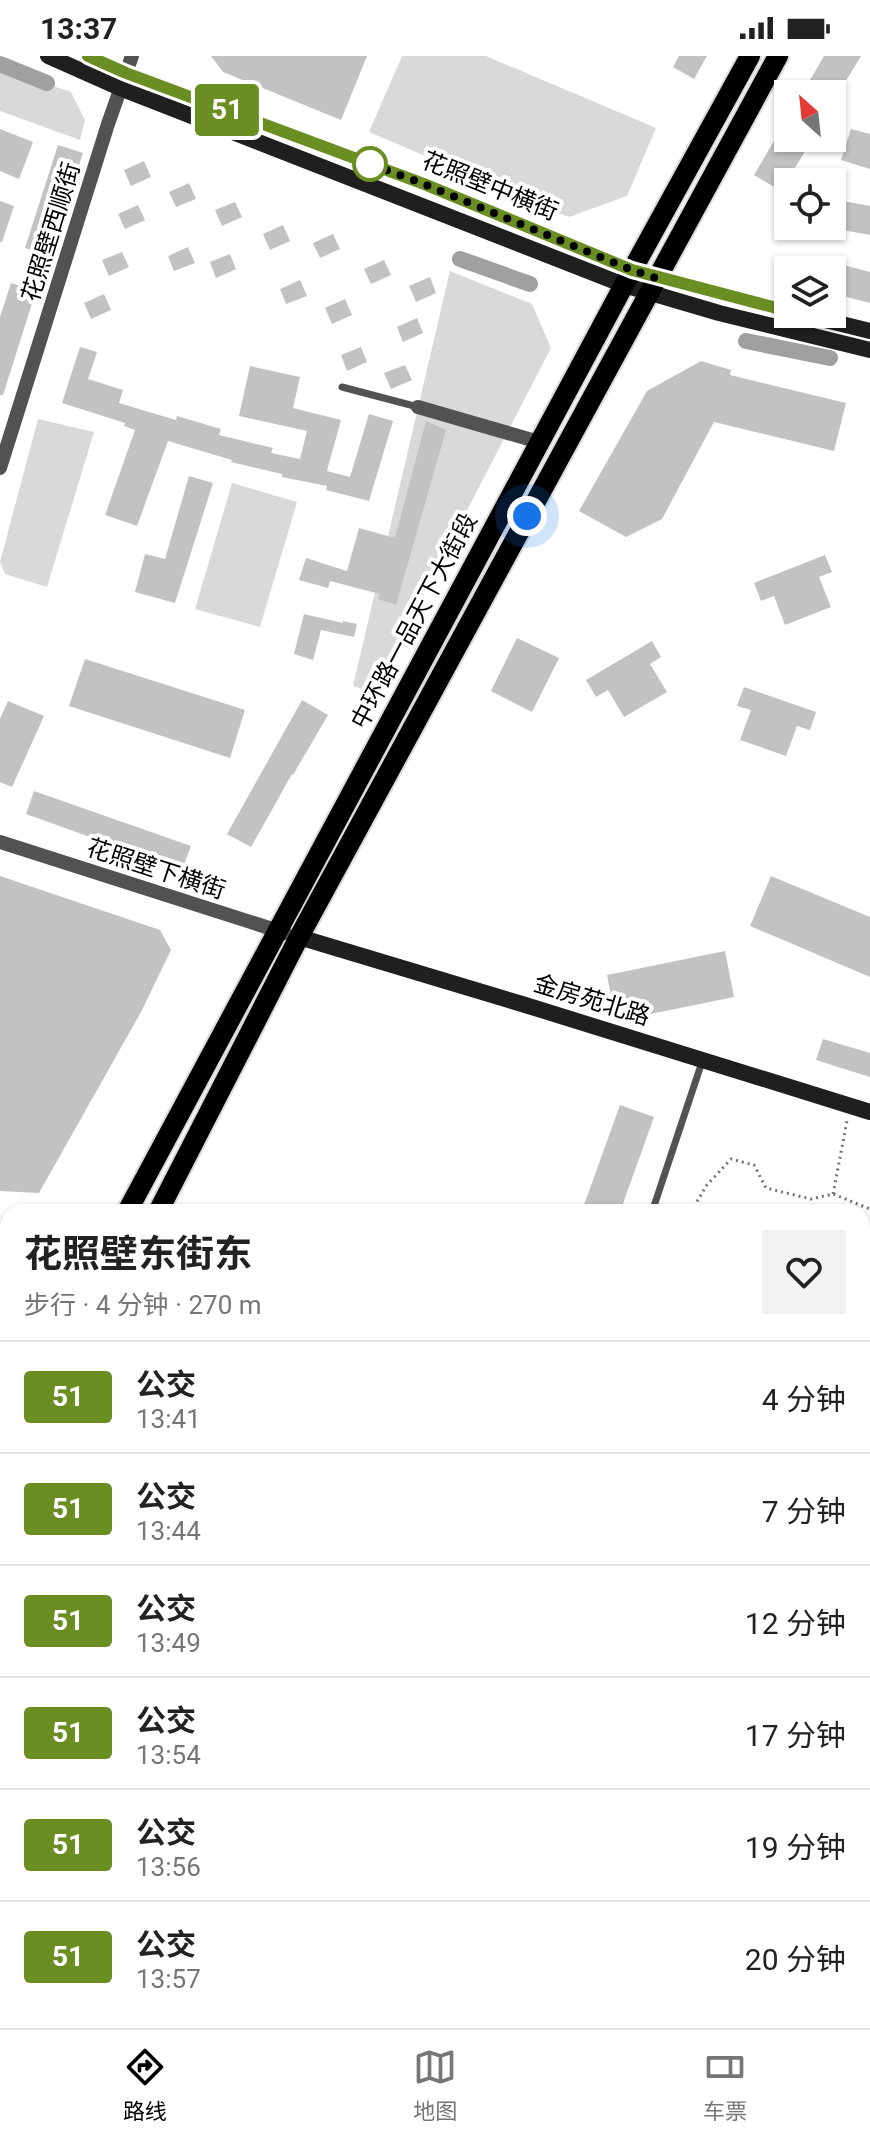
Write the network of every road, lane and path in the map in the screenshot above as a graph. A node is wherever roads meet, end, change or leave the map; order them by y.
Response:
1 (48, 56) edge
2 (88, 56) edge
3 (132, 56) edge
4 (750, 56) edge
5 (778, 56) edge
6 (123, 80) junction
7 (628, 278) junction
8 (652, 284) junction
9 (774, 308) edge
10 (846, 325) edge
11 (870, 331) edge
12 (870, 350) edge
13 (342, 387) dead end
14 (418, 407) joint
15 (539, 442) junction
16 (0, 468) edge
17 (0, 842) edge
18 (278, 931) junction
19 (299, 937) junction
20 (703, 1060) junction
21 (850, 1105) junction
22 (870, 1112) edge
23 (833, 1194) junction
24 (131, 1204) edge
25 (162, 1204) edge
26 (655, 1204) edge
27 (696, 1204) edge
28 (858, 1204) edge

1 - 6 street, 花照壁中横街
2 - 6 street, 花照壁中横街
3 - 6 street, 花照壁西顺街
4 - 7 main road, 中环路一品天下大街段
5 - 8 main road, 中环路一品天下大街段
6 - 7 street, 花照壁中横街
6 - 16 street, 花照壁西顺街
7 - 8 street, 花照壁中横街
7 - 15 main road, 中环路一品天下大街段
8 - 9 street, 花照壁中横街
8 - 12 street, 花照壁中横街
8 - 19 main road, 中环路一品天下大街段
10 - 11 street
13 - 14 lane
14 - 15 street
15 - 18 main road, 中环路一品天下大街段
17 - 18 street, 花照壁下横街
18 - 19 street, 花照壁下横街
18 - 24 main road, 中环路一品天下大街段
19 - 20 street, 金房苑北路
19 - 25 main road, 中环路一品天下大街段
20 - 21 street, 金房苑北路
20 - 26 lane
21 - 22 street, 金房苑北路
21 - 23 path
23 - 27 path
23 - 28 path

